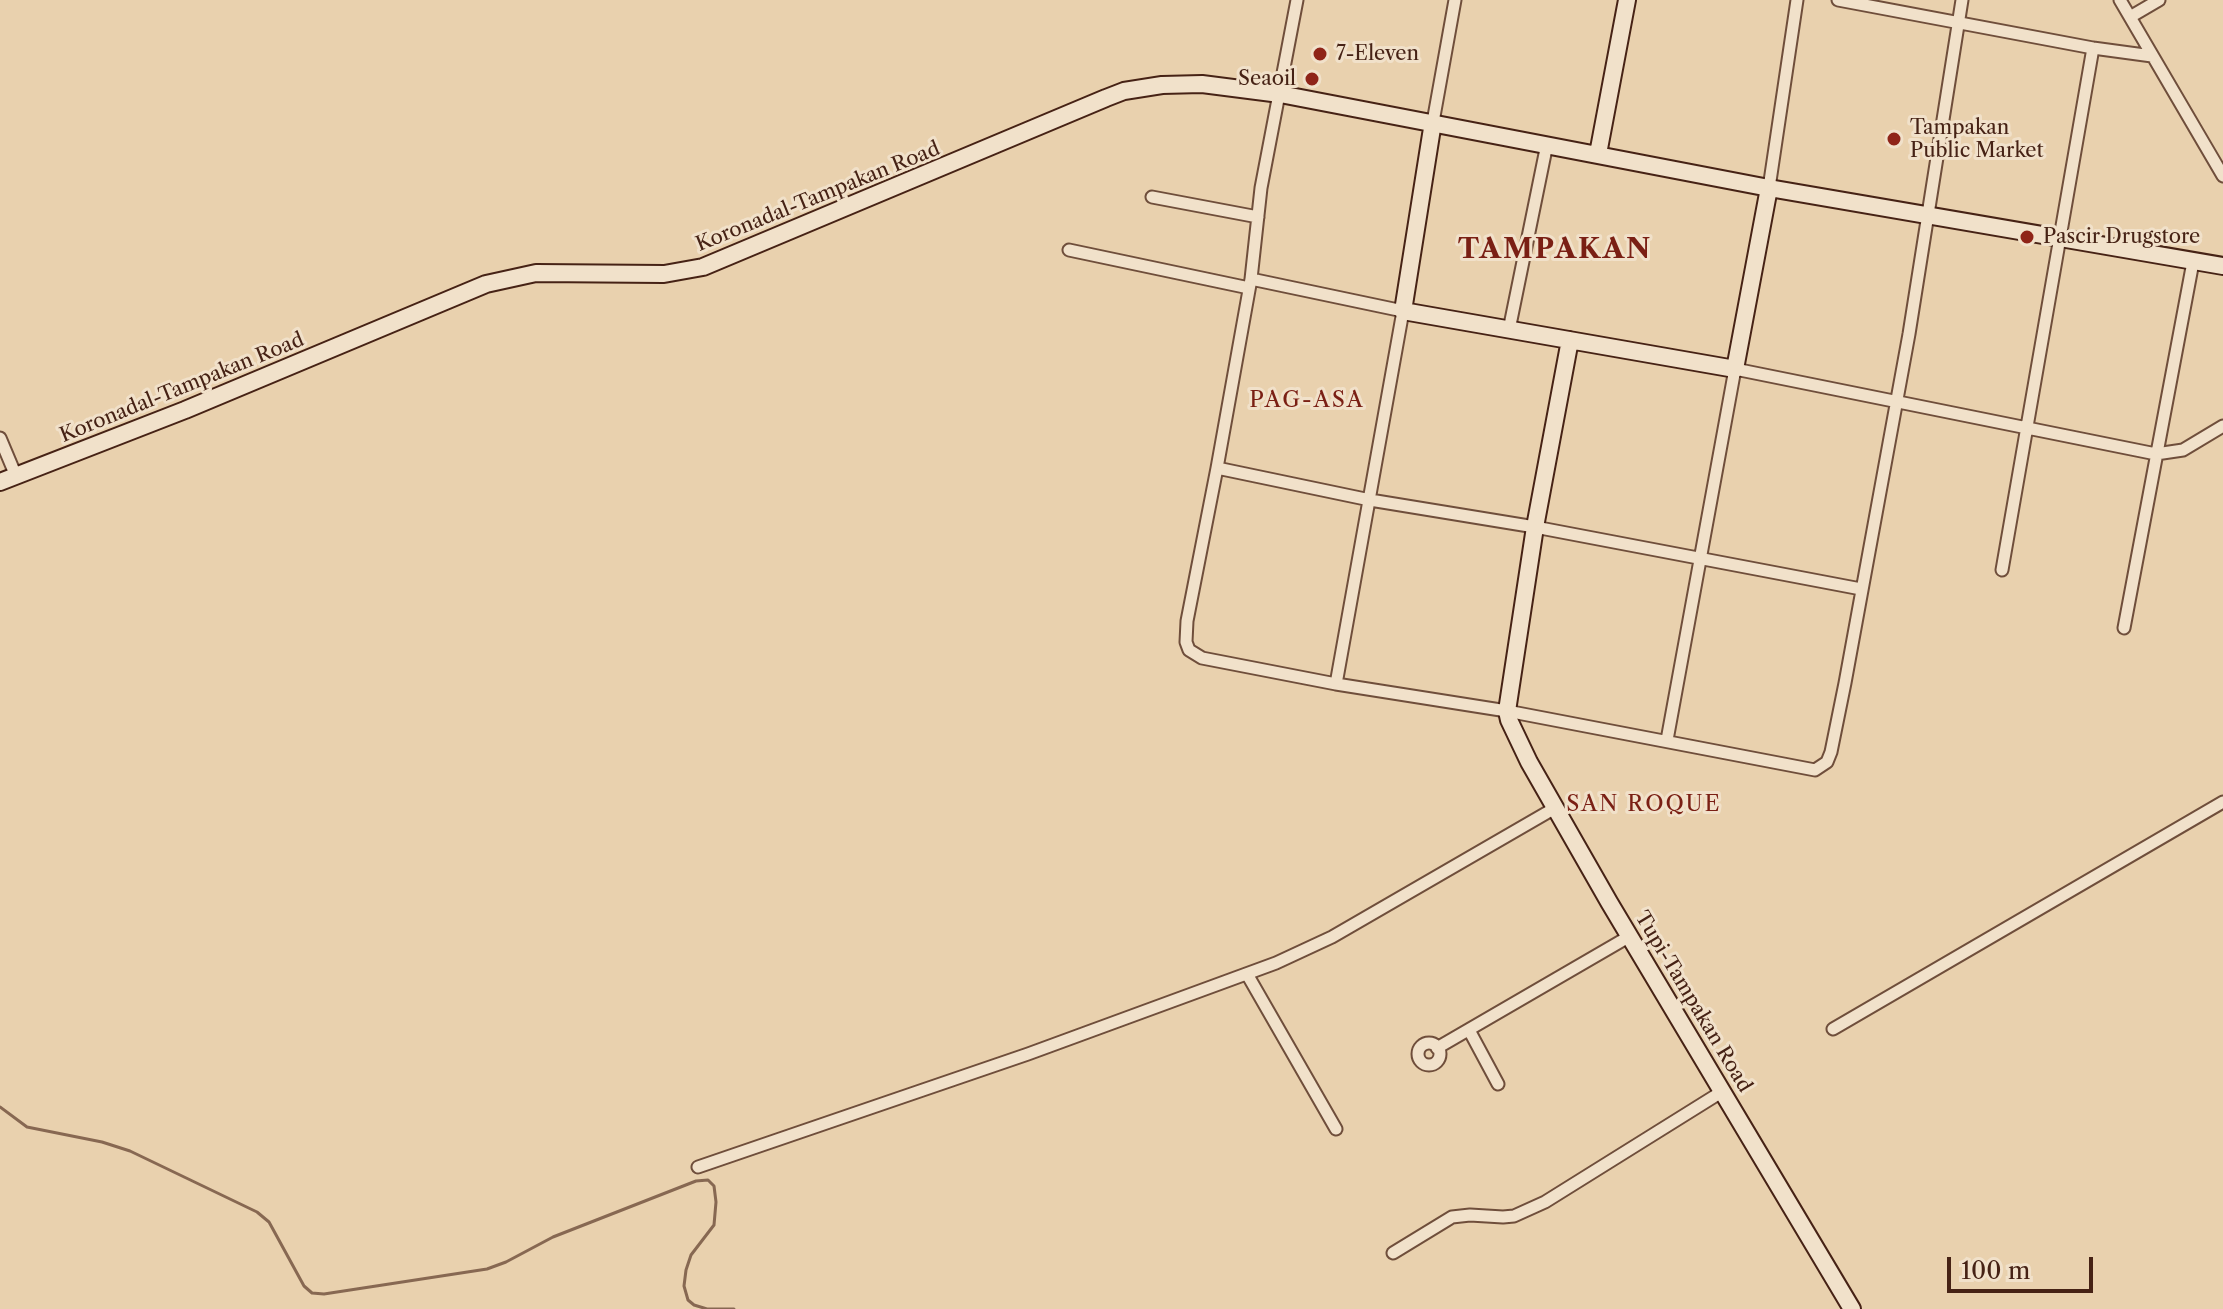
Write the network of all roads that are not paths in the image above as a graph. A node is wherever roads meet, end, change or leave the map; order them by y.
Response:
1 (1297, 0) edge
2 (1455, 0) edge
3 (1627, 0) edge
4 (1797, 0) edge
5 (1838, 0) edge
6 (1962, 0) edge
7 (2120, 0) edge
8 (2159, 0) edge
9 (2130, 17) junction
10 (1958, 21) junction
11 (2093, 48) junction
12 (2152, 56) junction
13 (1280, 94) junction
14 (1433, 122) junction
15 (1547, 144) junction
16 (1598, 154) junction
17 (2223, 176) edge
18 (1769, 188) junction
19 (1152, 197) dead end
20 (1929, 214) junction
21 (1258, 217) junction
22 (2062, 237) junction
23 (1069, 250) dead end
24 (2193, 262) junction
25 (2223, 266) edge
26 (1250, 283) junction
27 (1403, 311) junction
28 (1509, 330) junction
29 (1570, 340) junction
30 (1735, 369) junction
31 (1895, 403) junction
32 (2223, 426) edge
33 (2027, 429) junction
34 (0, 438) edge
35 (2156, 454) junction
36 (1217, 468) junction
37 (8, 479) edge
38 (1370, 500) junction
39 (1535, 527) junction
40 (1700, 560) junction
41 (2002, 570) dead end
42 (1861, 589) junction
43 (2124, 628) dead end
44 (1336, 684) junction
45 (1507, 711) junction
46 (1667, 740) junction
47 (2223, 802) edge
48 (1555, 808) junction
49 (1630, 936) junction
50 (1247, 974) junction
51 (1833, 1029) dead end
52 (1469, 1030) junction
53 (1437, 1048) dead end
54 (1498, 1084) dead end
55 (1723, 1091) junction
56 (1336, 1129) dead end
57 (698, 1167) dead end
58 (1393, 1253) dead end
59 (1852, 1309) edge

1 - 13 street
2 - 14 street
3 - 16 main road
4 - 18 street
5 - 10 street
6 - 10 street
7 - 9 street
8 - 9 street
9 - 12 street
10 - 11 street
10 - 20 street
11 - 12 street
11 - 22 street
12 - 17 street
13 - 14 main road, Koronadal-Tampakan Road
13 - 21 street
13 - 37 main road, Koronadal-Tampakan Road
14 - 15 main road, Koronadal-Tampakan Road
14 - 27 main road
15 - 16 main road, Koronadal-Tampakan Road
15 - 28 street
16 - 18 main road, Koronadal-Tampakan Road
18 - 20 main road, Koronadal-Tampakan Road
18 - 30 main road
19 - 21 street
20 - 22 main road, Koronadal-Tampakan Road
20 - 31 street
21 - 26 street
22 - 24 main road, Koronadal-Tampakan Road
22 - 33 street
23 - 26 street
24 - 25 main road, Koronadal-Tampakan Road
24 - 35 street
26 - 27 street
26 - 36 street
27 - 28 main road
27 - 38 street
28 - 29 main road
29 - 30 main road
29 - 39 main road
30 - 31 street
30 - 40 street
31 - 33 street
31 - 42 street
32 - 35 street
33 - 35 street
33 - 41 street
34 - 37 street
35 - 43 street
36 - 38 street
36 - 44 street
38 - 39 street
38 - 44 street
39 - 40 street
39 - 45 main road
40 - 42 street
40 - 46 street
42 - 46 street
44 - 45 street
45 - 46 street
45 - 48 main road, Tupi-Tampakan Road
47 - 51 street
48 - 49 main road, Tupi-Tampakan Road
48 - 50 street
49 - 52 street
49 - 55 main road, Tupi-Tampakan Road
50 - 56 street
50 - 57 street
52 - 53 street
52 - 54 street
55 - 58 street
55 - 59 main road, Tupi-Tampakan Road

